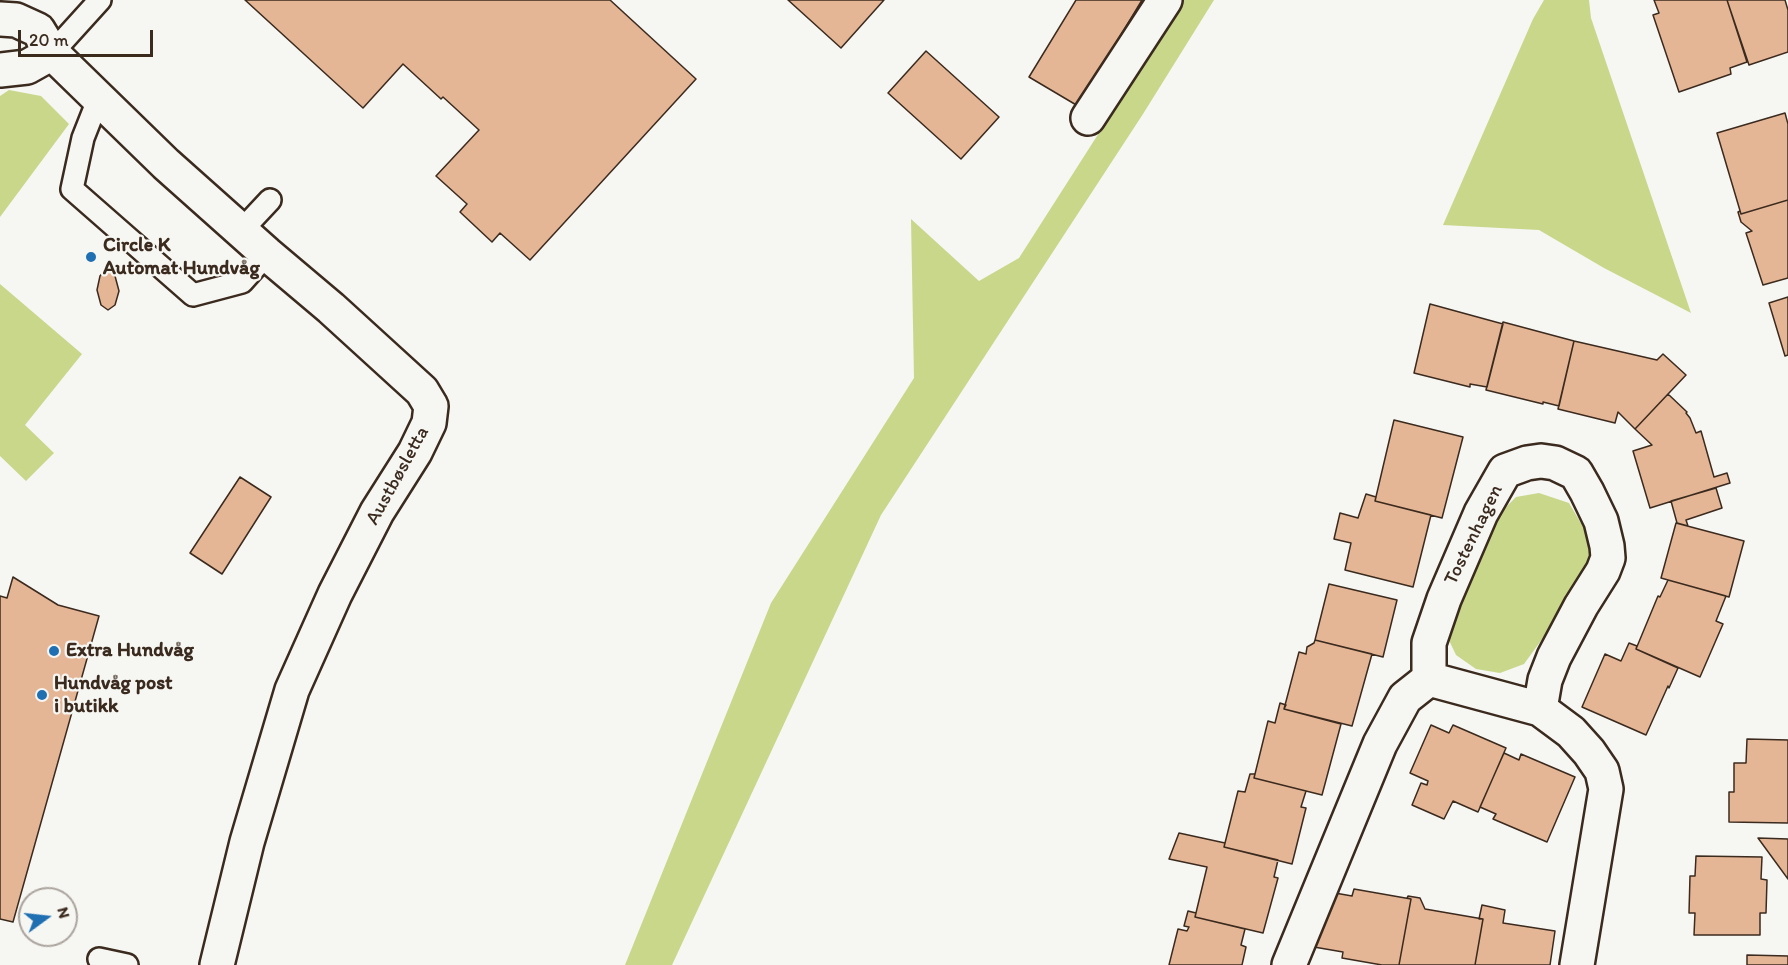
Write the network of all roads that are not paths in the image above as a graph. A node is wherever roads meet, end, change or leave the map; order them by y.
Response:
1 (100, 0) edge
2 (1165, 0) edge
3 (0, 19) edge
4 (52, 53) junction
5 (0, 70) edge
6 (99, 100) junction
7 (1088, 118) dead end
8 (270, 200) dead end
9 (241, 231) junction
10 (267, 254) junction
11 (1429, 679) junction
12 (1540, 710) junction
13 (99, 959) dead end
14 (127, 965) edge
15 (217, 965) edge
16 (1289, 965) edge
17 (1577, 965) edge

1 - 4 lane
2 - 7 street
3 - 4 street, Austbøsletta
4 - 5 street
4 - 6 street, Austbøsletta
6 - 9 street, Austbøsletta
6 - 10 lane
8 - 9 lane
9 - 10 street, Austbøsletta
10 - 15 street, Austbøsletta
11 - 12 street
11 - 12 street, Tostenhagen
11 - 16 street
12 - 17 street
13 - 14 lane

